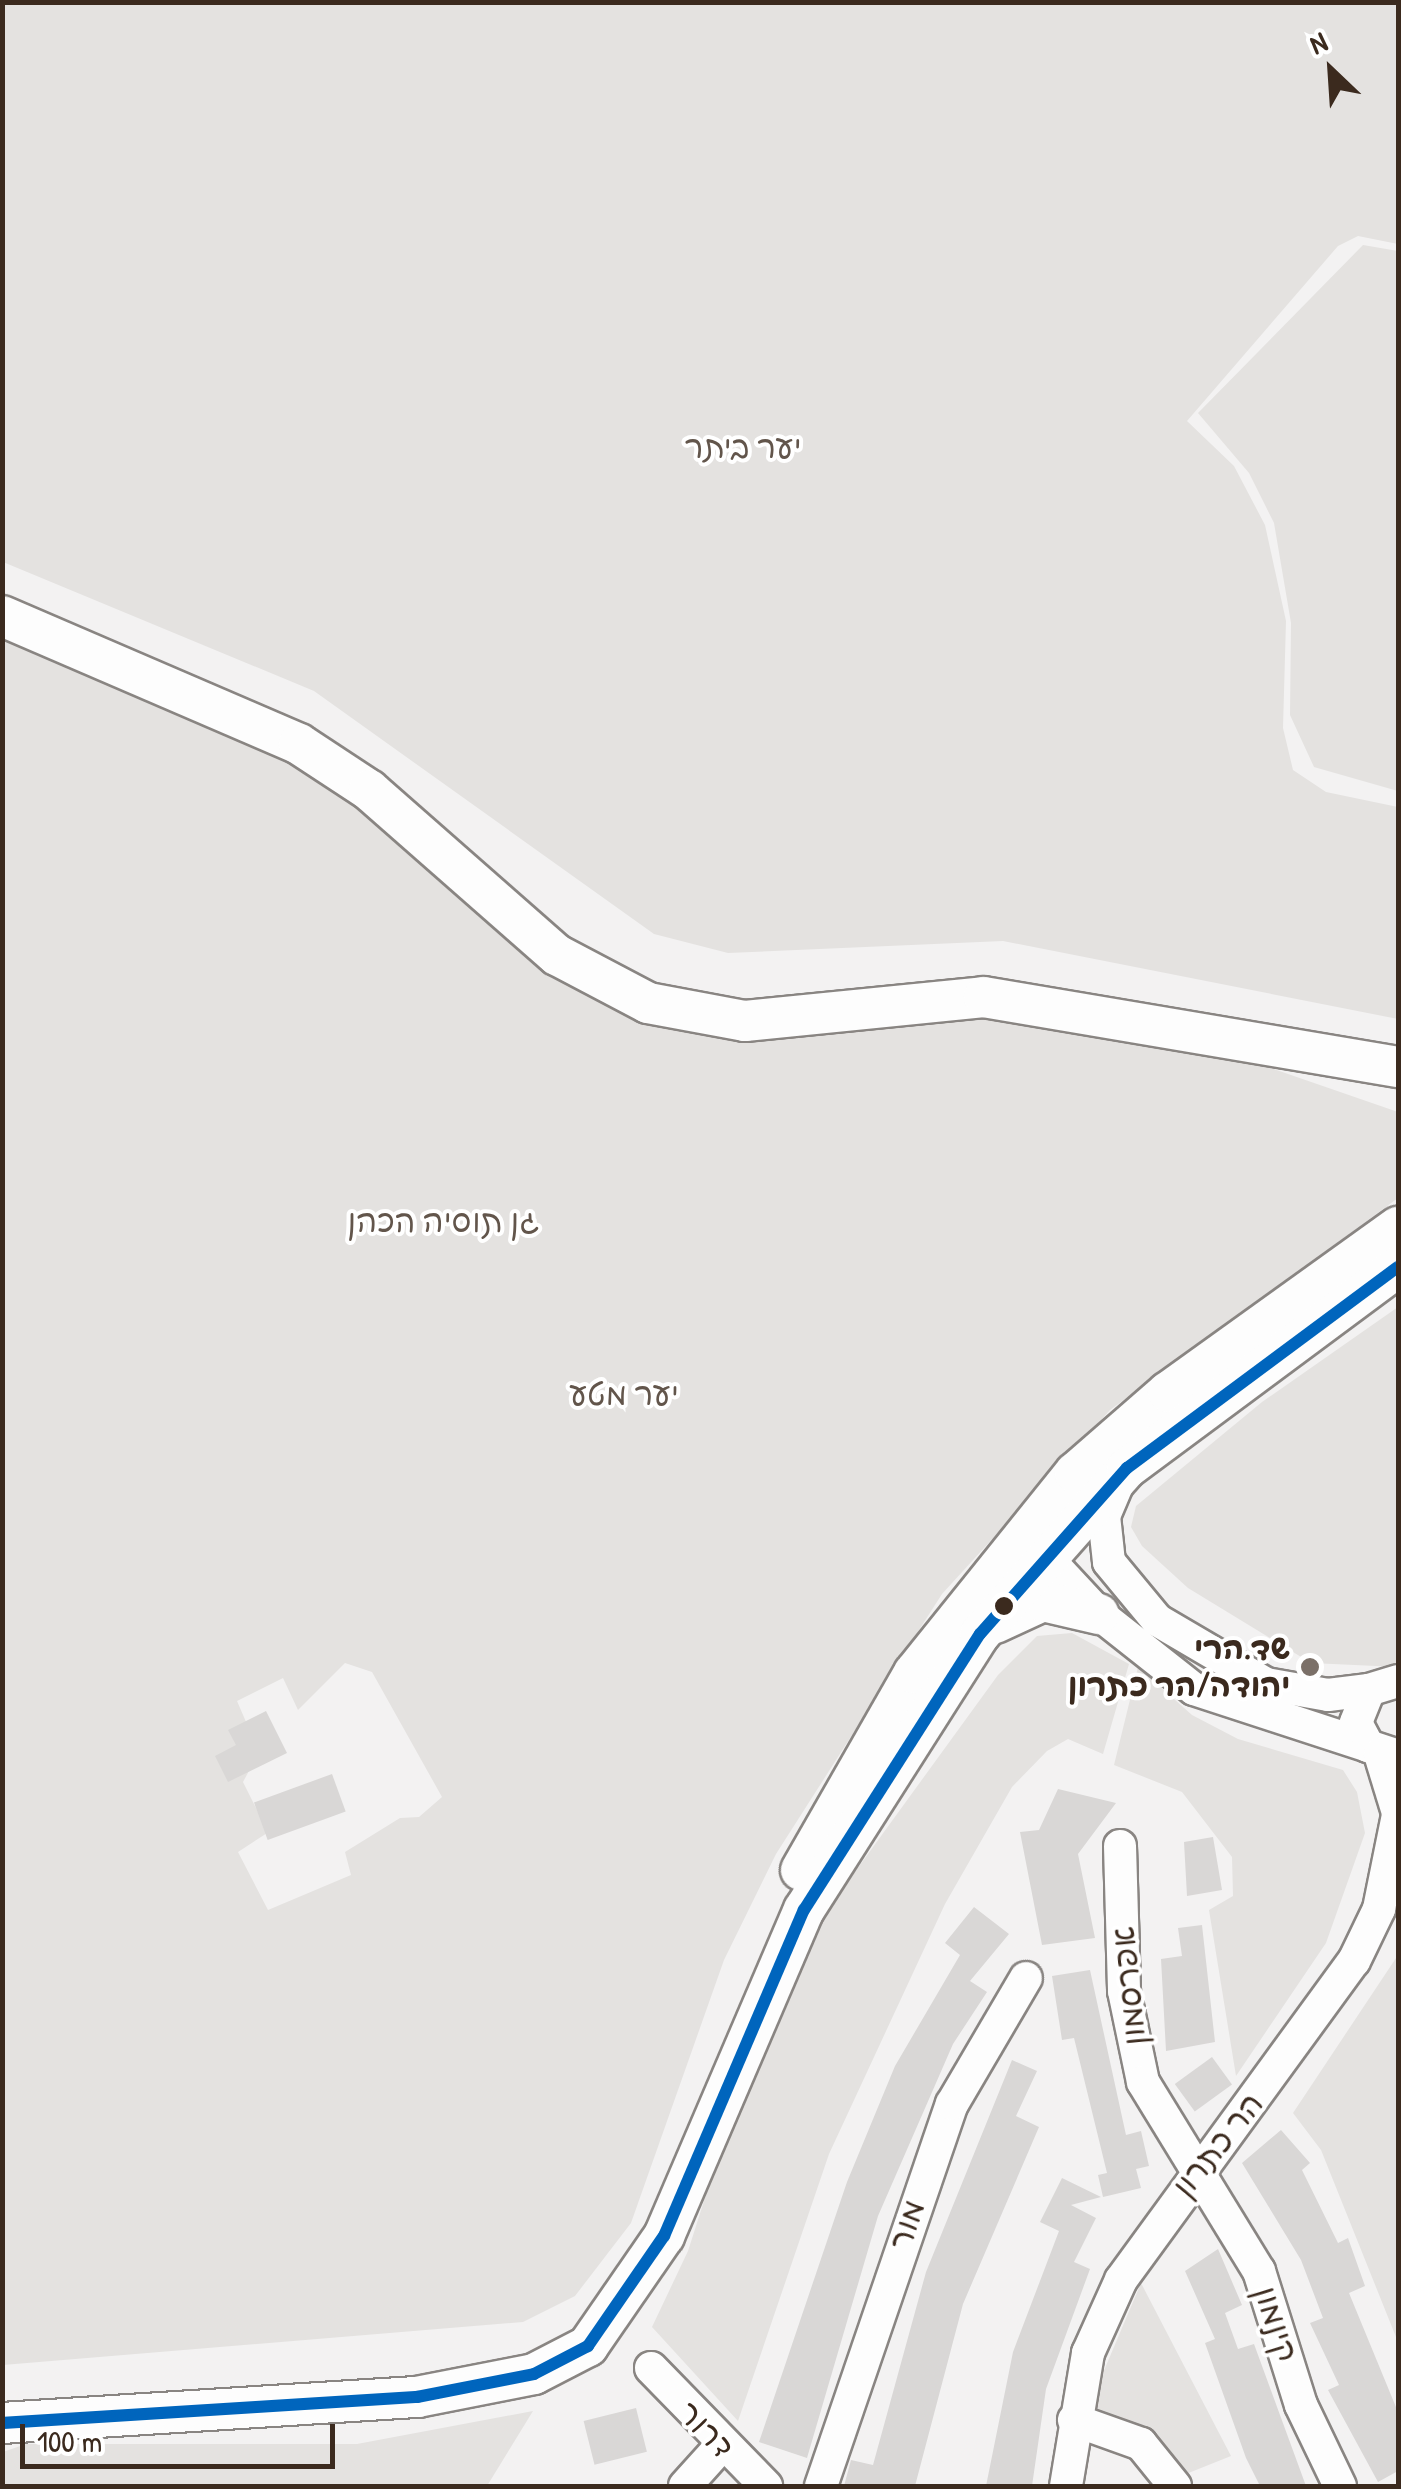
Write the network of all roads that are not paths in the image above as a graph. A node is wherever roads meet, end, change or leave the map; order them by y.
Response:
1 (2, 616) edge
2 (1328, 1049) junction
3 (1398, 1068) edge
4 (1398, 1081) edge
5 (1398, 1227) edge
6 (1398, 1267) edge
7 (1127, 1468) junction
8 (1030, 1522) junction
9 (1040, 1560) junction
10 (1099, 1614) junction
11 (980, 1634) junction
12 (1384, 1686) edge
13 (1382, 1752) edge
14 (1398, 1814) edge
15 (1120, 1846) dead end
16 (1026, 1978) dead end
17 (1194, 2170) junction
18 (651, 2368) dead end
19 (496, 2382) junction
20 (1074, 2420) junction
21 (2, 2423) edge
22 (721, 2446) junction
23 (685, 2486) edge
24 (766, 2486) edge
25 (821, 2486) edge
26 (1066, 2486) edge
27 (1174, 2486) edge
28 (1340, 2486) edge

1 - 2 main road
2 - 3 main road
2 - 4 main road
5 - 8 main road
6 - 7 main road
7 - 9 main road
7 - 12 street
8 - 9 street
8 - 19 main road
9 - 10 street
9 - 11 main road
10 - 11 main road
10 - 13 street
11 - 19 main road
12 - 13 street, הר כתרון
13 - 14 street, הר כתרון
14 - 17 street, הר כתרון
15 - 17 street, אפרסמון
16 - 25 street, מור
17 - 20 street, הר כתרון
17 - 28 street, קינמון
18 - 22 street, דרור
19 - 21 main road
20 - 26 street, הר כתרון
20 - 27 street
22 - 23 street
22 - 24 street, דרור

